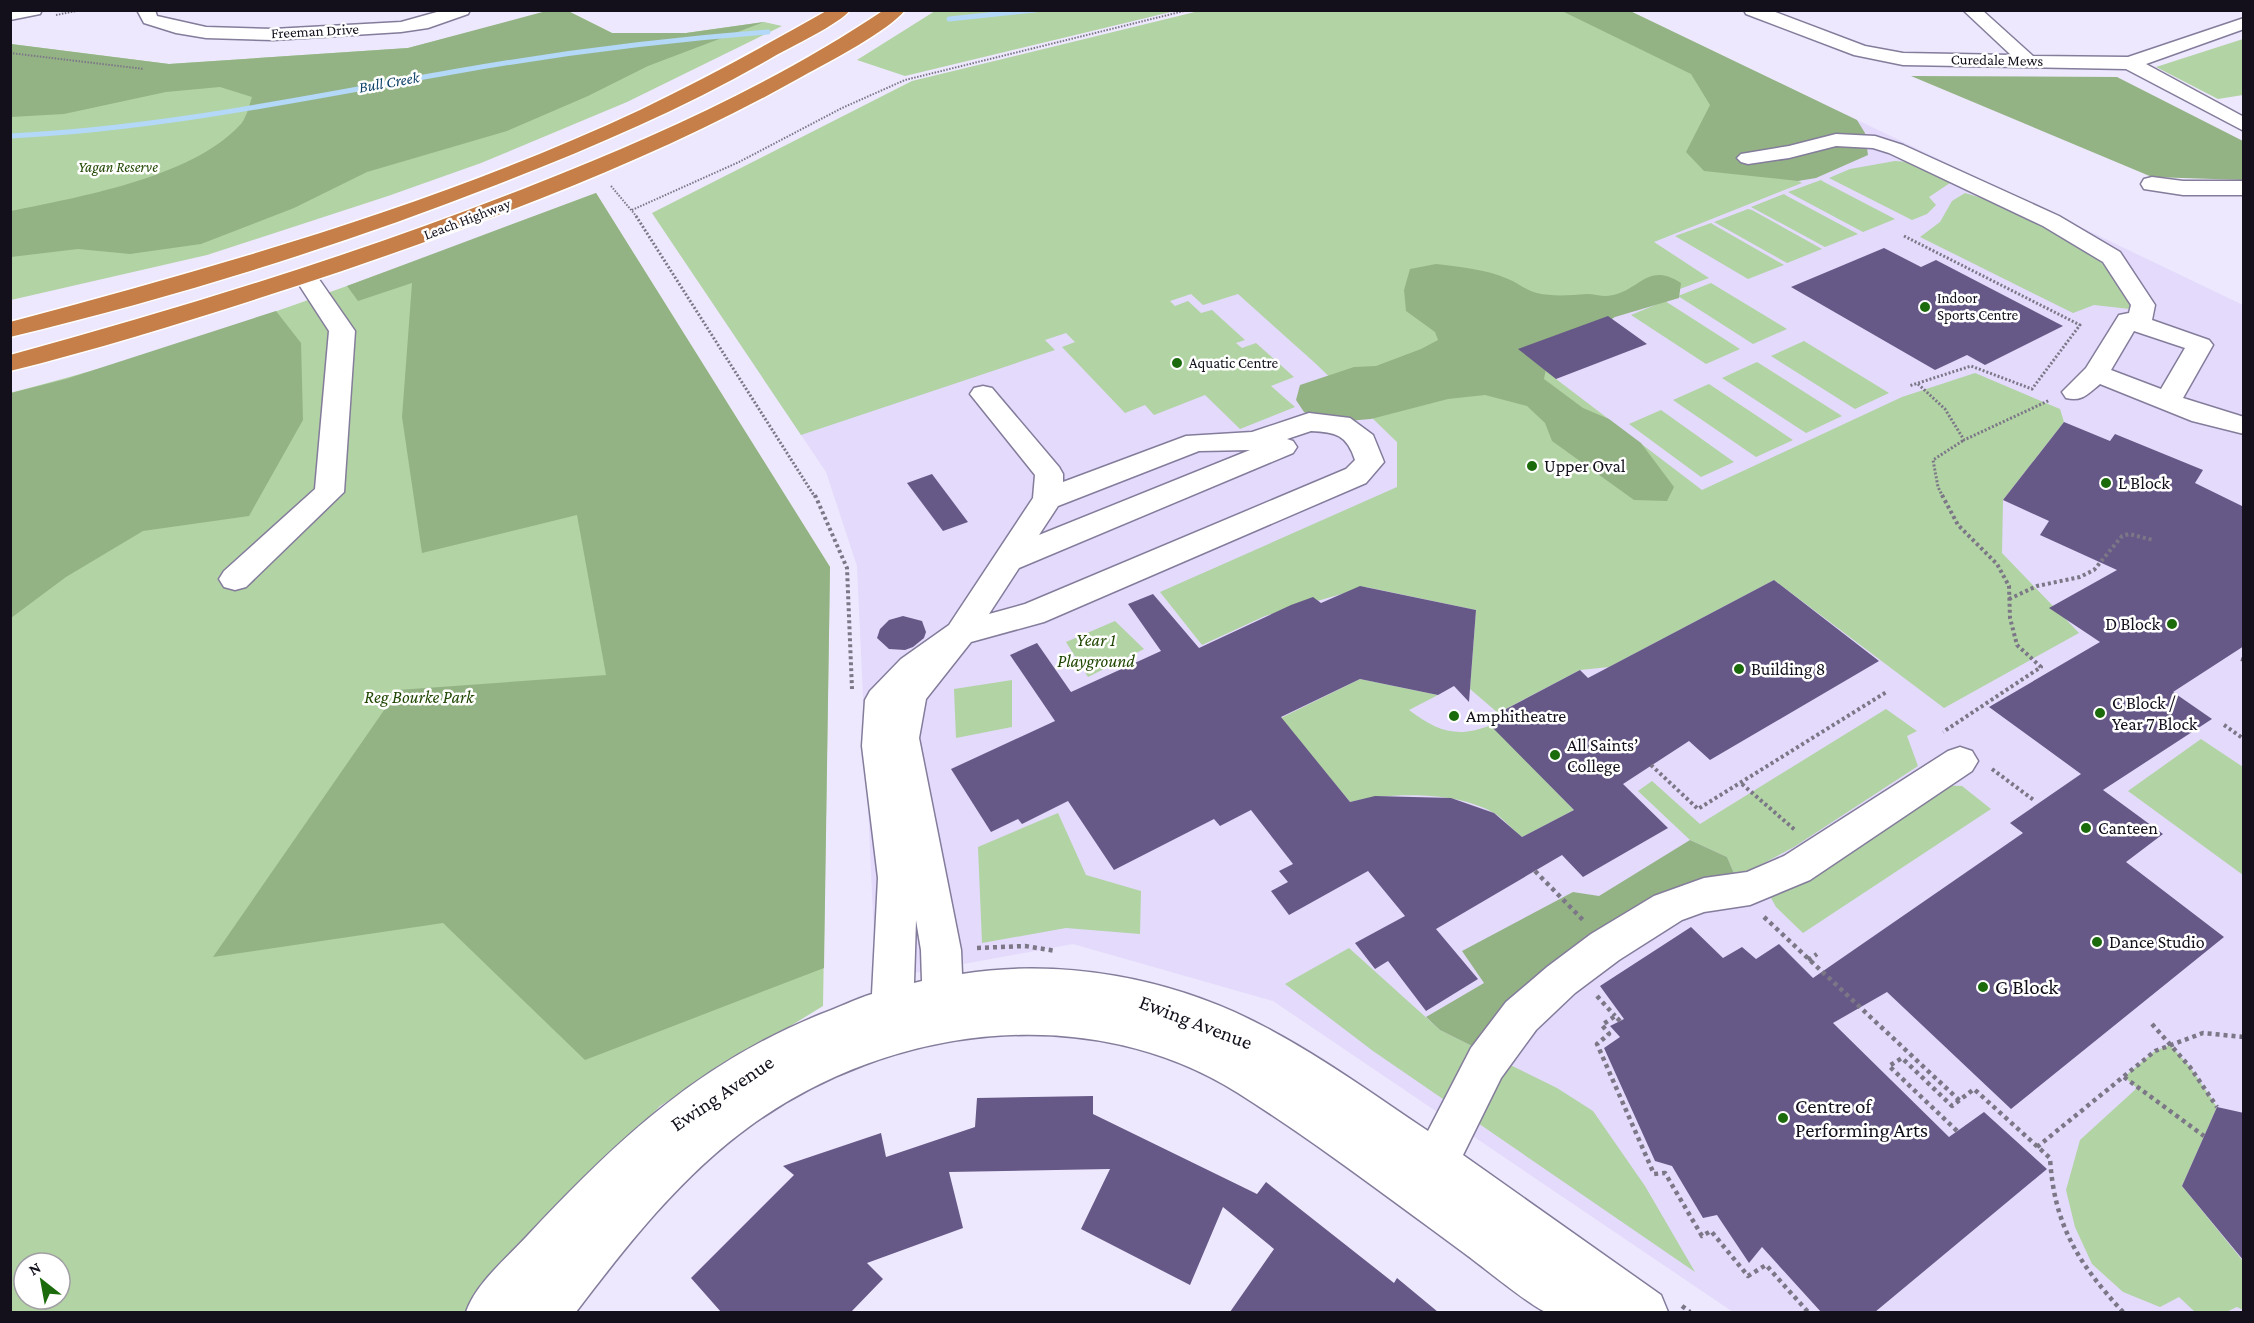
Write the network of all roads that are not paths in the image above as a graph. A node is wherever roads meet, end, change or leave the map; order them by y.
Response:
1 (34, 10) edge
2 (146, 10) edge
3 (341, 10) edge
4 (462, 10) edge
5 (842, 10) edge
6 (897, 10) edge
7 (1752, 10) edge
8 (1971, 10) edge
9 (10, 15) edge
10 (2244, 22) edge
11 (342, 30) junction
12 (2027, 60) junction
13 (2130, 63) junction
14 (2244, 125) edge
15 (1748, 158) dead end
16 (2152, 184) dead end
17 (2244, 188) edge
18 (306, 277) junction
19 (2139, 324) junction
20 (10, 330) edge
21 (10, 363) edge
22 (2096, 373) junction
23 (982, 394) dead end
24 (2064, 395) road end
25 (2168, 401) junction
26 (1340, 424) junction
27 (2244, 426) edge
28 (1048, 500) junction
29 (1008, 560) junction
30 (235, 579) dead end
31 (960, 633) junction
32 (1952, 746) road end
33 (943, 1009) junction
34 (889, 1021) junction
35 (1428, 1179) junction
36 (502, 1308) edge
37 (546, 1312) edge
38 (1586, 1312) edge
39 (1644, 1312) edge

1 - 9 street
2 - 11 street, Freeman Drive
3 - 11 street
4 - 11 street, Freeman Drive
5 - 20 highway, Leach Highway
6 - 18 highway, Leach Highway
7 - 12 street, Curedale Mews
8 - 12 street
10 - 13 street, Curedale Mews
12 - 13 street, Curedale Mews
13 - 14 street
15 - 19 street
16 - 17 street
18 - 21 highway, Leach Highway
18 - 30 street
19 - 22 street
19 - 25 street
22 - 24 street
22 - 25 street
23 - 28 street
25 - 27 street
26 - 28 street
26 - 29 street
26 - 31 street
28 - 29 street
29 - 31 street
31 - 33 street
31 - 34 street
32 - 35 street
33 - 34 street, Ewing Avenue
33 - 35 street, Ewing Avenue
34 - 36 street, Ewing Avenue
34 - 37 street, Ewing Avenue
35 - 38 street, Ewing Avenue
35 - 39 street, Ewing Avenue

